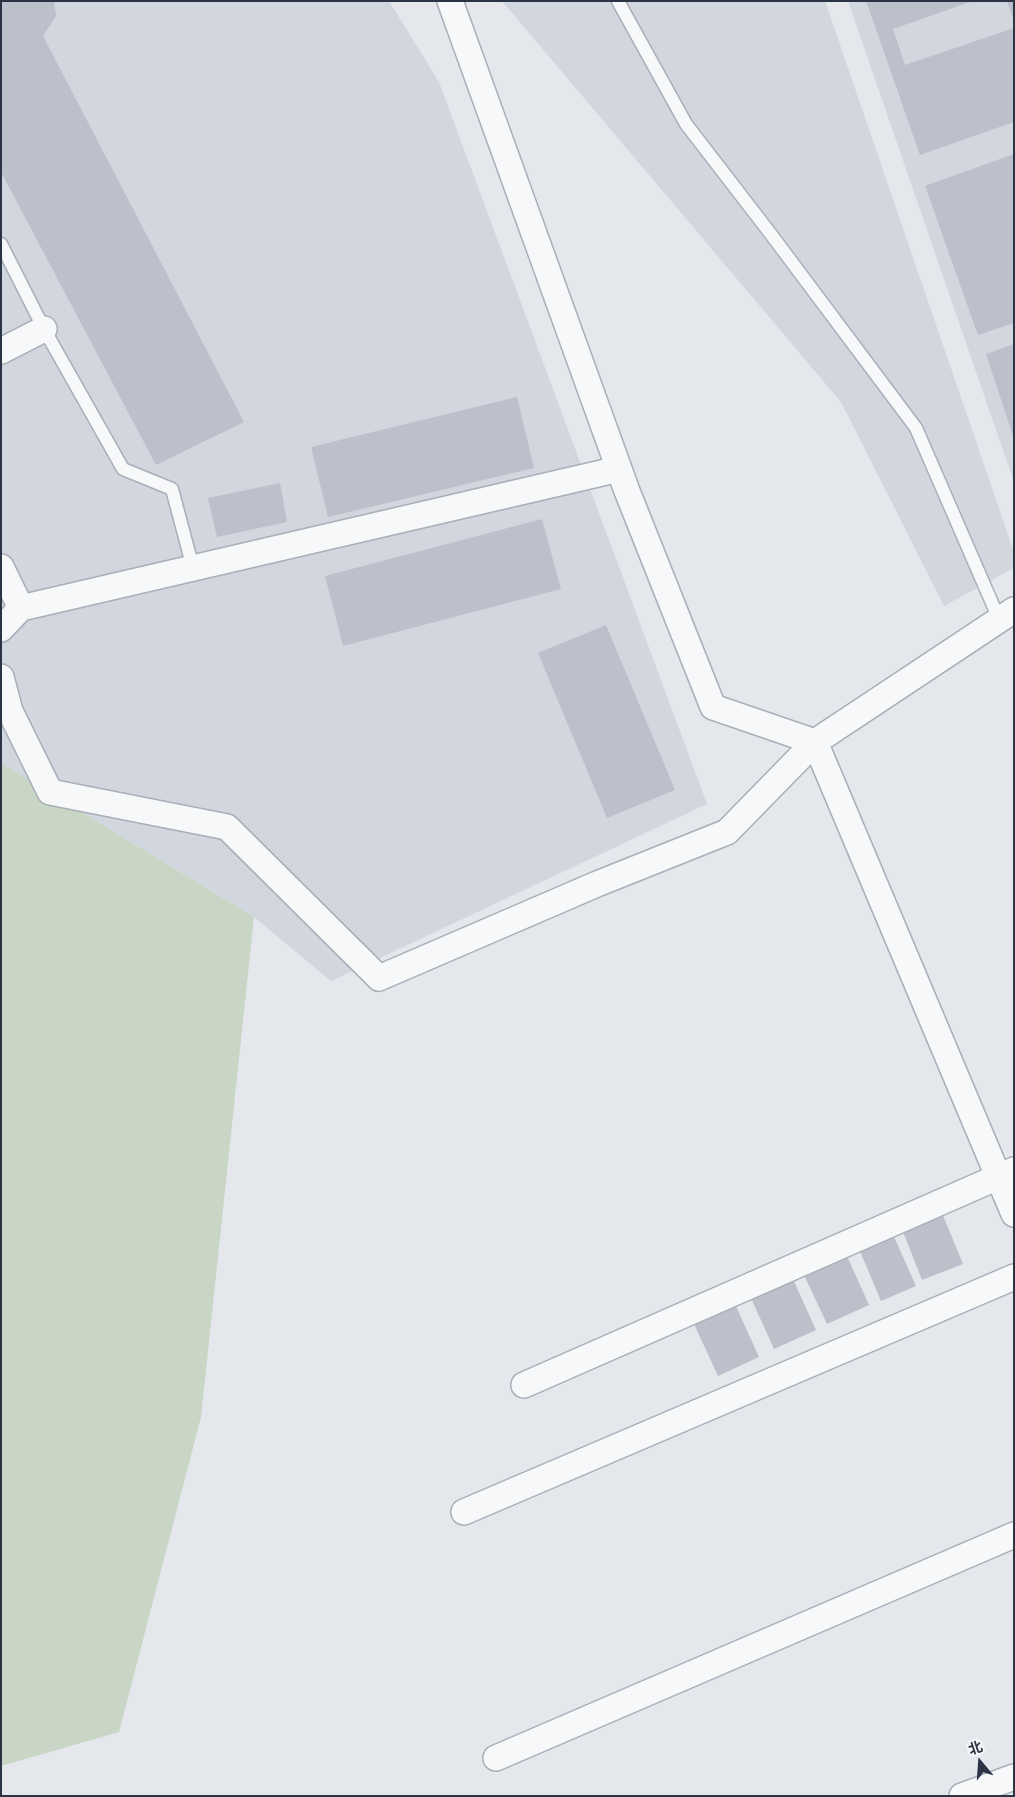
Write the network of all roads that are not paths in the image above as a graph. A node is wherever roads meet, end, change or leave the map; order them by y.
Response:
1 (450, 1) edge
2 (618, 1) edge
3 (1, 244) edge
4 (44, 329) junction
5 (1, 351) edge
6 (619, 469) junction
7 (1, 567) edge
8 (192, 568) junction
9 (21, 608) junction
10 (1007, 614) edge
11 (1, 629) edge
12 (1, 677) edge
13 (815, 742) junction
14 (1006, 1174) edge
15 (1014, 1214) edge
16 (1014, 1277) edge
17 (524, 1385) dead end
18 (464, 1512) dead end
19 (1014, 1535) edge
20 (496, 1758) dead end
21 (1014, 1777) edge
22 (962, 1796) edge

1 - 6 street
2 - 10 lane
3 - 4 lane
4 - 5 street
4 - 8 lane
6 - 8 street
6 - 13 street
7 - 9 street
8 - 9 street
9 - 11 street
10 - 13 street
12 - 13 street
13 - 14 street
14 - 15 street
14 - 17 street
16 - 18 street
19 - 20 street
21 - 22 street

